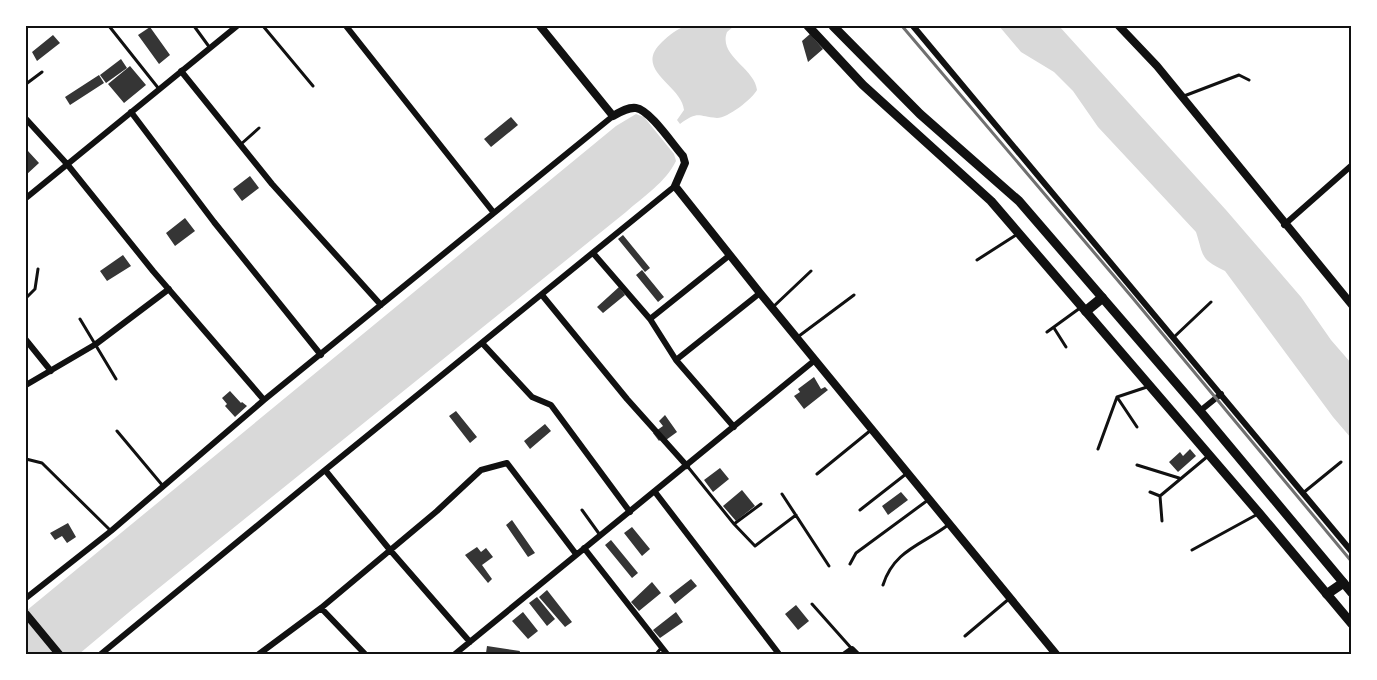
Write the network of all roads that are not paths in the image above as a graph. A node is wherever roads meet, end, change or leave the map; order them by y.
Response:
1 (109, 26) edge
2 (194, 26) edge
3 (237, 26) edge
4 (263, 26) edge
5 (346, 26) edge
6 (540, 26) edge
7 (808, 26) edge
8 (833, 26) edge
9 (912, 26) edge
10 (1119, 26) edge
11 (210, 48) junction
12 (181, 71) junction
13 (42, 72) dead end
14 (1249, 80) dead end
15 (26, 84) edge
16 (313, 86) dead end
17 (159, 89) junction
18 (1181, 97) junction
19 (131, 112) junction
20 (614, 116) junction
21 (26, 119) edge
22 (259, 128) dead end
23 (239, 145) junction
24 (67, 164) junction
25 (1352, 165) edge
26 (675, 186) junction
27 (26, 198) edge
28 (494, 213) junction
29 (1284, 225) junction
30 (1020, 233) junction
31 (593, 253) junction
32 (730, 255) junction
33 (978, 260) dead end
34 (38, 269) dead end
35 (811, 271) dead end
36 (169, 289) junction
37 (760, 293) junction
38 (542, 295) junction
39 (854, 295) dead end
40 (26, 298) edge
41 (1102, 298) junction
42 (1211, 302) dead end
43 (1352, 304) edge
44 (381, 305) junction
45 (773, 307) junction
46 (1084, 309) junction
47 (80, 319) dead end
48 (650, 320) junction
49 (1054, 327) junction
50 (1047, 332) dead end
51 (797, 337) junction
52 (1173, 338) junction
53 (26, 340) edge
54 (482, 343) junction
55 (96, 344) junction
56 (1066, 347) dead end
57 (321, 355) junction
58 (676, 360) junction
59 (815, 360) junction
60 (51, 371) junction
61 (116, 378) dead end
62 (26, 385) edge
63 (1150, 386) junction
64 (1221, 394) junction
65 (1117, 397) junction
66 (264, 400) junction
67 (1200, 411) junction
68 (734, 427) junction
69 (1137, 427) dead end
70 (872, 429) junction
71 (117, 431) dead end
72 (1098, 449) dead end
73 (1210, 455) junction
74 (26, 459) edge
75 (1341, 462) dead end
76 (1137, 465) dead end
77 (687, 466) junction
78 (325, 470) junction
79 (908, 473) junction
80 (816, 474) dead end
81 (1179, 478) junction
82 (164, 487) junction
83 (655, 492) junction
84 (1150, 492) dead end
85 (782, 494) dead end
86 (1303, 494) junction
87 (1160, 496) junction
88 (929, 499) junction
89 (761, 504) dead end
90 (582, 510) dead end
91 (860, 510) dead end
92 (630, 512) junction
93 (1259, 513) junction
94 (795, 515) junction
95 (1162, 521) dead end
96 (734, 524) junction
97 (950, 524) junction
98 (111, 531) junction
99 (600, 535) junction
100 (584, 549) junction
101 (390, 550) junction
102 (1192, 550) dead end
103 (1352, 552) edge
104 (576, 554) junction
105 (850, 564) dead end
106 (829, 566) dead end
107 (1343, 583) junction
108 (883, 585) dead end
109 (1352, 593) edge
110 (1326, 594) junction
111 (26, 598) edge
112 (1011, 598) junction
113 (812, 604) dead end
114 (321, 608) junction
115 (26, 614) edge
116 (1352, 624) edge
117 (965, 636) dead end
118 (470, 642) junction
119 (662, 647) junction
120 (463, 648) junction
121 (855, 652) edge
122 (59, 654) edge
123 (101, 654) edge
124 (259, 654) edge
125 (365, 654) edge
126 (455, 654) edge
127 (469, 654) edge
128 (656, 654) edge
129 (667, 654) edge
130 (779, 654) edge
131 (845, 654) edge
132 (1056, 654) edge

1 - 17 lane
2 - 11 lane
3 - 11 street
4 - 16 lane
5 - 28 street
6 - 20 street
7 - 30 main road
8 - 41 main road
9 - 52 street
10 - 18 street
11 - 12 street
12 - 17 street
12 - 23 street
13 - 15 lane
14 - 18 lane
17 - 19 street
18 - 29 street
19 - 24 street
19 - 57 street
20 - 26 street
20 - 28 street
21 - 24 street
22 - 23 lane
23 - 44 street
24 - 27 street
24 - 36 street
25 - 29 street
26 - 31 street
26 - 32 street
28 - 44 street
29 - 43 street
30 - 33 lane
30 - 46 main road
31 - 38 street
31 - 48 street
32 - 37 street
32 - 48 street
34 - 40 lane
35 - 45 lane
36 - 55 street
36 - 66 street
37 - 45 street
37 - 58 street
38 - 54 street
38 - 77 street
39 - 51 lane
41 - 46 highway
41 - 67 main road
42 - 52 lane
44 - 57 street
45 - 51 street
46 - 49 lane
46 - 63 main road
47 - 55 lane
48 - 58 street
49 - 50 lane
49 - 56 lane
51 - 59 street
52 - 64 street
53 - 60 street
54 - 78 street
54 - 92 street
55 - 60 street
55 - 61 lane
57 - 66 street
58 - 68 street
59 - 68 street
59 - 70 street
60 - 62 street
63 - 65 lane
63 - 73 main road
64 - 67 street
64 - 86 street
65 - 69 lane
65 - 72 lane
66 - 82 street
67 - 107 main road
68 - 77 street
70 - 79 street
70 - 80 lane
71 - 82 lane
73 - 81 lane
73 - 93 main road
74 - 98 lane
75 - 86 lane
76 - 81 lane
77 - 83 street
77 - 96 lane
78 - 101 street
78 - 123 street
79 - 88 street
79 - 91 lane
81 - 87 lane
82 - 98 street
83 - 92 street
83 - 130 street
84 - 87 lane
85 - 94 lane
86 - 103 street
87 - 95 lane
88 - 97 street
88 - 105 lane
89 - 96 lane
90 - 99 lane
92 - 99 street
93 - 102 lane
93 - 110 main road
94 - 96 lane
94 - 106 lane
97 - 108 lane
97 - 112 street
98 - 111 street
99 - 100 street
100 - 104 street
100 - 119 street
101 - 104 street
101 - 114 street
101 - 118 street
104 - 118 street
107 - 109 main road
107 - 110 highway
110 - 116 main road
112 - 117 lane
112 - 132 street
113 - 121 lane
114 - 124 street
114 - 125 street
115 - 122 main road
118 - 120 street
119 - 128 lane
119 - 129 street
120 - 126 street
120 - 127 street
121 - 131 street

